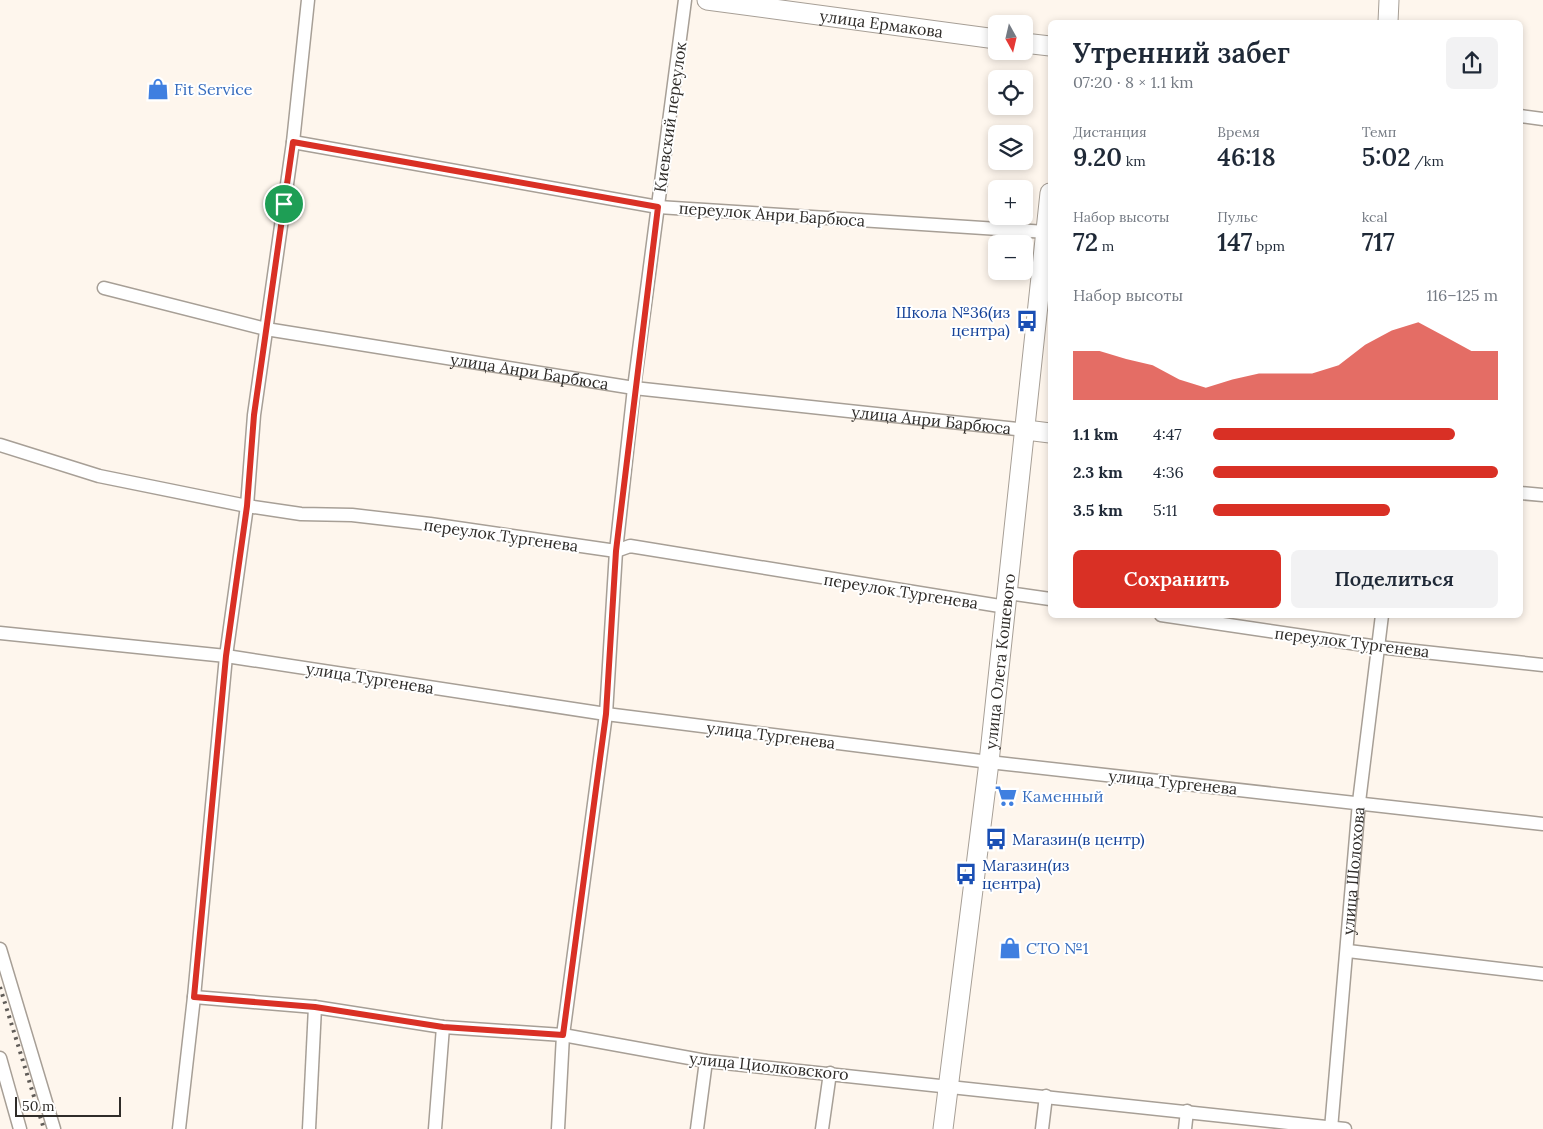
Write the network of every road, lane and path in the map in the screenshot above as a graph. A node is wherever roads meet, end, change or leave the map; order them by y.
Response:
1 (308, 0) edge
2 (685, 0) edge
3 (706, 0) edge
4 (1389, 0) edge
5 (1388, 20) edge
6 (988, 38) edge
7 (1033, 44) edge
8 (1048, 46) edge
9 (1523, 116) edge
10 (1543, 119) edge
11 (293, 142) junction
12 (658, 207) junction
13 (1048, 212) edge
14 (1046, 232) junction
15 (104, 288) dead end
16 (266, 329) junction
17 (634, 388) junction
18 (1026, 430) junction
19 (1048, 433) edge
20 (0, 445) edge
21 (1523, 493) edge
22 (1543, 495) edge
23 (247, 506) junction
24 (616, 551) junction
25 (1048, 599) edge
26 (1007, 600) junction
27 (1180, 618) edge
28 (1382, 618) edge
29 (0, 633) edge
30 (1378, 647) junction
31 (226, 656) junction
32 (1543, 665) edge
33 (606, 714) junction
34 (989, 762) junction
35 (1359, 802) junction
36 (1543, 824) edge
37 (0, 949) edge
38 (1348, 950) junction
39 (1543, 974) edge
40 (194, 997) junction
41 (315, 1007) junction
42 (443, 1027) junction
43 (563, 1035) junction
44 (0, 1058) edge
45 (706, 1061) junction
46 (830, 1072) junction
47 (948, 1085) junction
48 (1046, 1096) junction
49 (1187, 1111) junction
50 (1331, 1128) edge
51 (20, 1129) edge
52 (54, 1129) edge
53 (179, 1129) edge
54 (309, 1129) edge
55 (435, 1129) edge
56 (558, 1129) edge
57 (697, 1129) edge
58 (822, 1129) edge
59 (943, 1129) edge
60 (1042, 1129) edge
61 (1185, 1129) edge
62 (1345, 1129) edge

1 - 11 street
2 - 12 street, Киевский переулок
3 - 6 street, улица Ермакова
4 - 5 street
7 - 8 street
9 - 10 street
11 - 12 street, переулок Анри Барбюса
11 - 16 street
12 - 14 street, переулок Анри Барбюса
12 - 17 street, Киевский переулок
13 - 14 street, улица Олега Кошевого
14 - 18 street, улица Олега Кошевого
15 - 16 street, улица Анри Барбюса
16 - 17 street, улица Анри Барбюса
16 - 23 street
17 - 18 street, улица Анри Барбюса
17 - 24 street, Киевский переулок
18 - 19 street, улица Анри Барбюса
18 - 26 street, улица Олега Кошевого
20 - 23 street, переулок Тургенева
21 - 22 street
23 - 24 street, переулок Тургенева
23 - 31 street
24 - 26 street, переулок Тургенева
24 - 33 street, Киевский переулок
25 - 26 street, переулок Тургенева
26 - 34 street, улица Олега Кошевого
27 - 30 street, переулок Тургенева
28 - 30 street, улица Шолохова
29 - 31 street, улица Тургенева
30 - 32 street, переулок Тургенева
30 - 35 street, улица Шолохова
31 - 33 street, улица Тургенева
31 - 40 street
33 - 34 street, улица Тургенева
33 - 43 street, Киевский переулок
34 - 35 street, улица Тургенева
34 - 47 street, улица Олега Кошевого
35 - 36 street, улица Тургенева
35 - 38 street, улица Шолохова
37 - 52 street
38 - 39 street
38 - 50 street, улица Шолохова
40 - 41 street, улица Циолковского
40 - 53 street
41 - 42 street, улица Циолковского
41 - 54 street
42 - 43 street, улица Циолковского
42 - 55 street
43 - 45 street, улица Циолковского
43 - 56 street, Киевский переулок
44 - 51 street
45 - 46 street, улица Циолковского
45 - 57 street
46 - 47 street, улица Циолковского
46 - 58 street
47 - 48 street, улица Циолковского
47 - 59 street, улица Олега Кошевого
48 - 49 street, улица Циолковского
48 - 60 street
49 - 50 street, улица Циолковского
49 - 61 street
50 - 62 street, улица Циолковского

